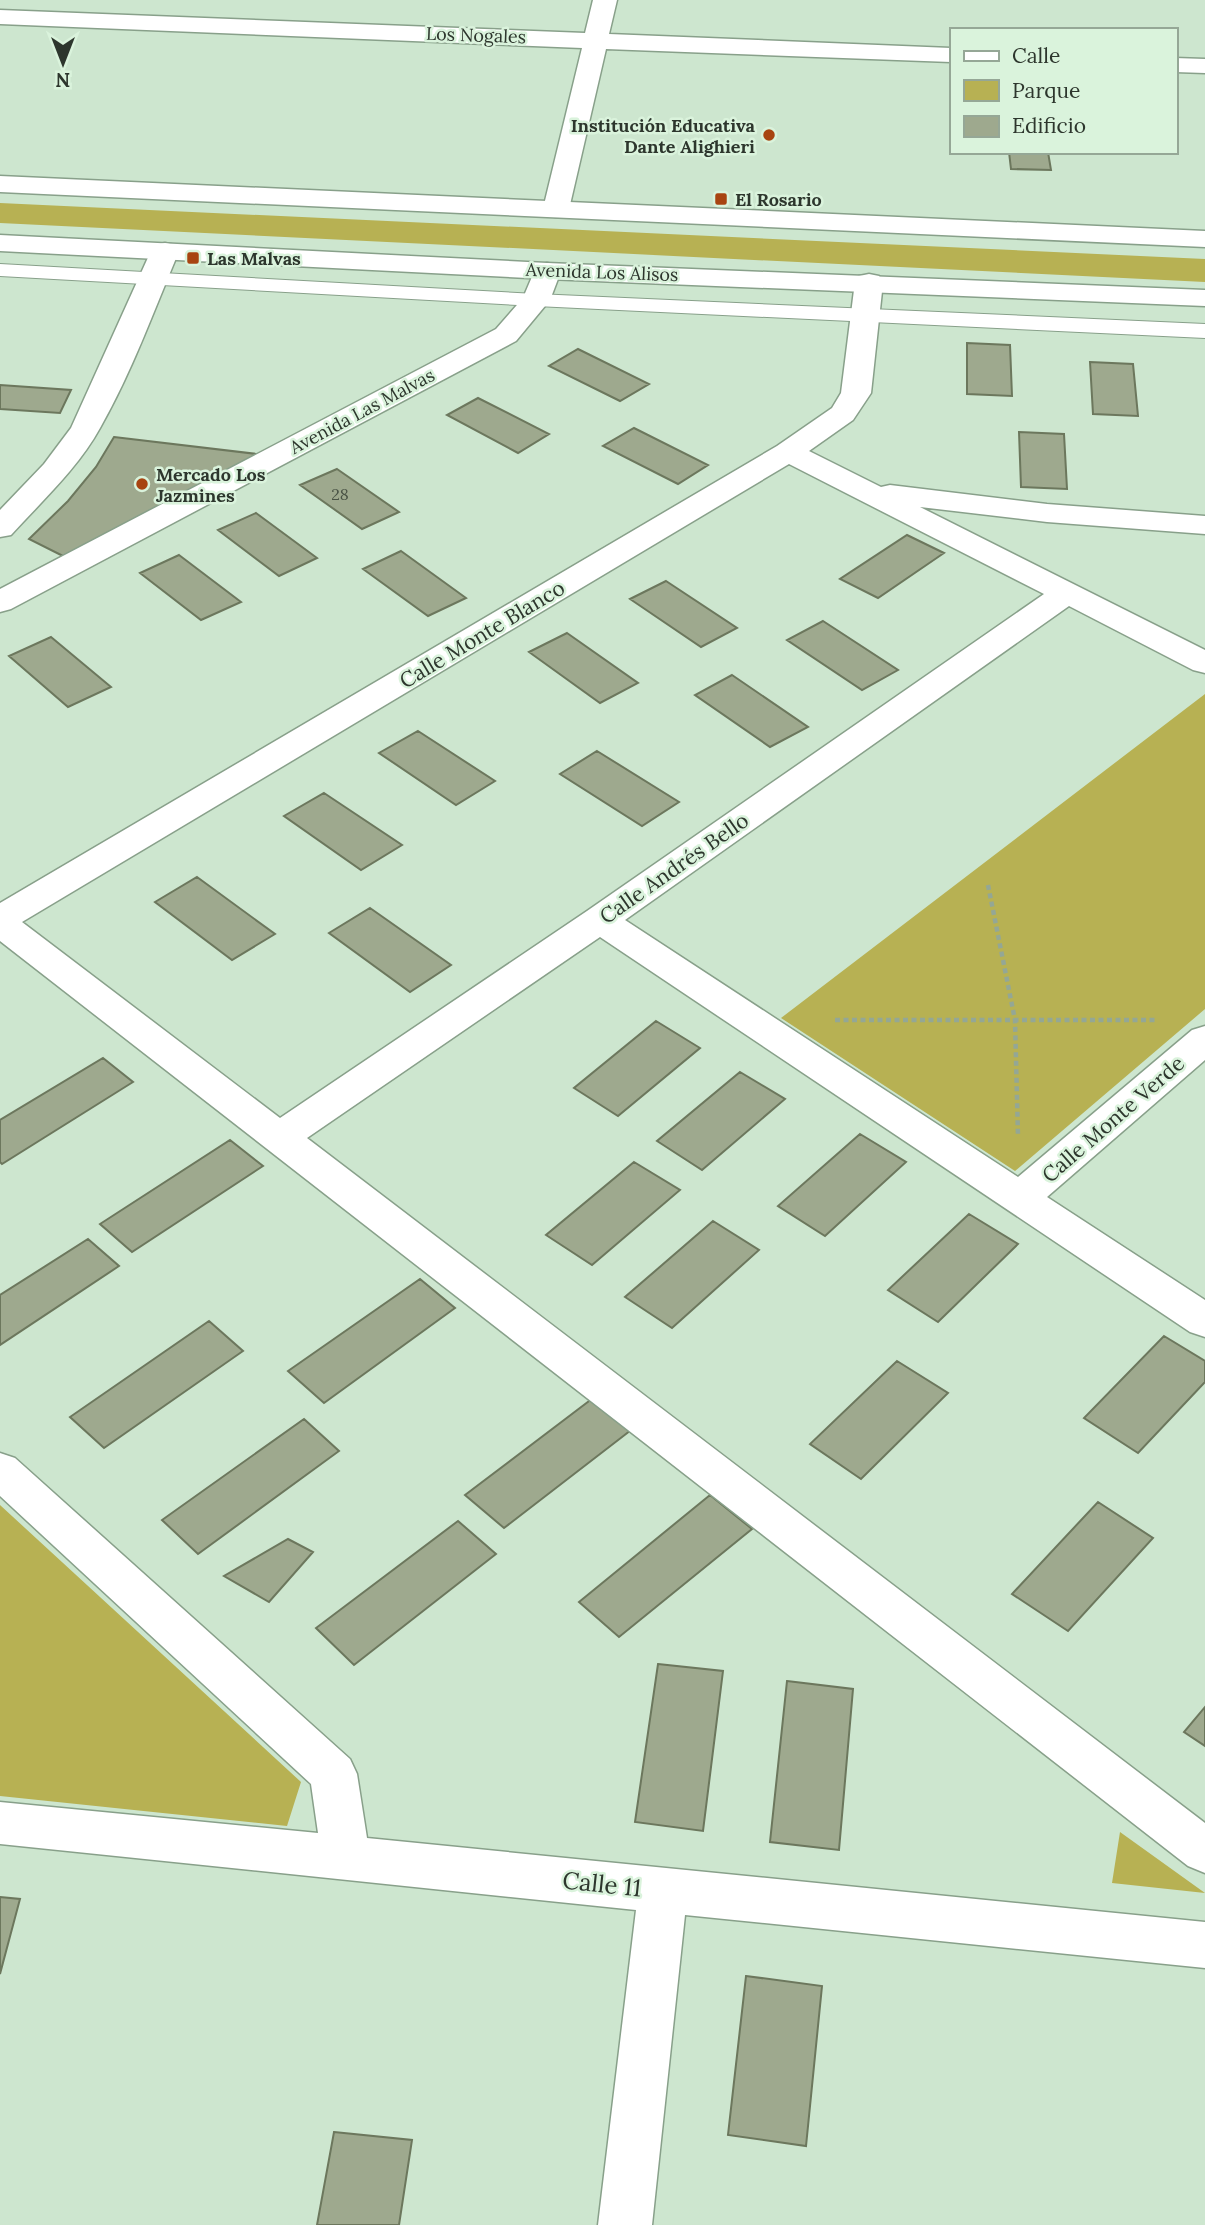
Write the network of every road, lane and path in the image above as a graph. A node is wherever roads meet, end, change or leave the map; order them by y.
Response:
1 (605, 0) edge
2 (0, 17) edge
3 (594, 39) junction
4 (950, 55) edge
5 (1177, 65) edge
6 (1205, 66) edge
7 (0, 184) edge
8 (556, 209) junction
9 (1205, 239) edge
10 (0, 243) edge
11 (165, 251) junction
12 (0, 270) edge
13 (547, 271) junction
14 (153, 278) junction
15 (869, 282) junction
16 (1205, 298) edge
17 (536, 300) junction
18 (866, 314) junction
19 (1205, 331) edge
20 (788, 452) junction
21 (862, 490) junction
22 (1205, 525) edge
23 (0, 528) edge
24 (1067, 593) junction
25 (0, 602) edge
26 (1205, 663) edge
27 (988, 886) dead end
28 (600, 920) junction
29 (0, 921) edge
30 (834, 1020) dead end
31 (1015, 1020) junction
32 (1164, 1020) dead end
33 (1205, 1039) edge
34 (279, 1138) junction
35 (1020, 1198) junction
36 (1205, 1321) edge
37 (0, 1470) edge
38 (0, 1823) edge
39 (1205, 1851) edge
40 (346, 1859) junction
41 (663, 1890) junction
42 (1205, 1945) edge
43 (625, 2225) edge

1 - 3 street
2 - 3 street, Los Nogales
3 - 4 street, Los Nogales
3 - 8 street
5 - 6 street
7 - 8 street
8 - 9 street
10 - 11 street, Avenida Los Alisos
11 - 13 street, Avenida Los Alisos
11 - 14 street
12 - 14 lane
13 - 15 street, Avenida Los Alisos
13 - 17 street, Avenida Las Malvas
14 - 17 lane
14 - 23 street
15 - 16 street, Avenida Los Alisos
15 - 18 street, Calle Monte Blanco
17 - 18 lane
17 - 25 street, Avenida Las Malvas
18 - 19 lane
18 - 20 street, Calle Monte Blanco
20 - 21 street
20 - 29 street, Calle Monte Blanco
21 - 22 street
21 - 24 street
24 - 26 street
24 - 28 street, Calle Andrés Bello
27 - 31 path
28 - 34 street, Calle Andrés Bello
28 - 35 street
29 - 34 street
30 - 31 path
31 - 32 path
31 - 35 path
33 - 35 street, Calle Monte Verde
34 - 39 street
35 - 36 street
37 - 40 street
38 - 40 street, Calle 11
40 - 41 street, Calle 11
41 - 42 street, Calle 11
41 - 43 street

